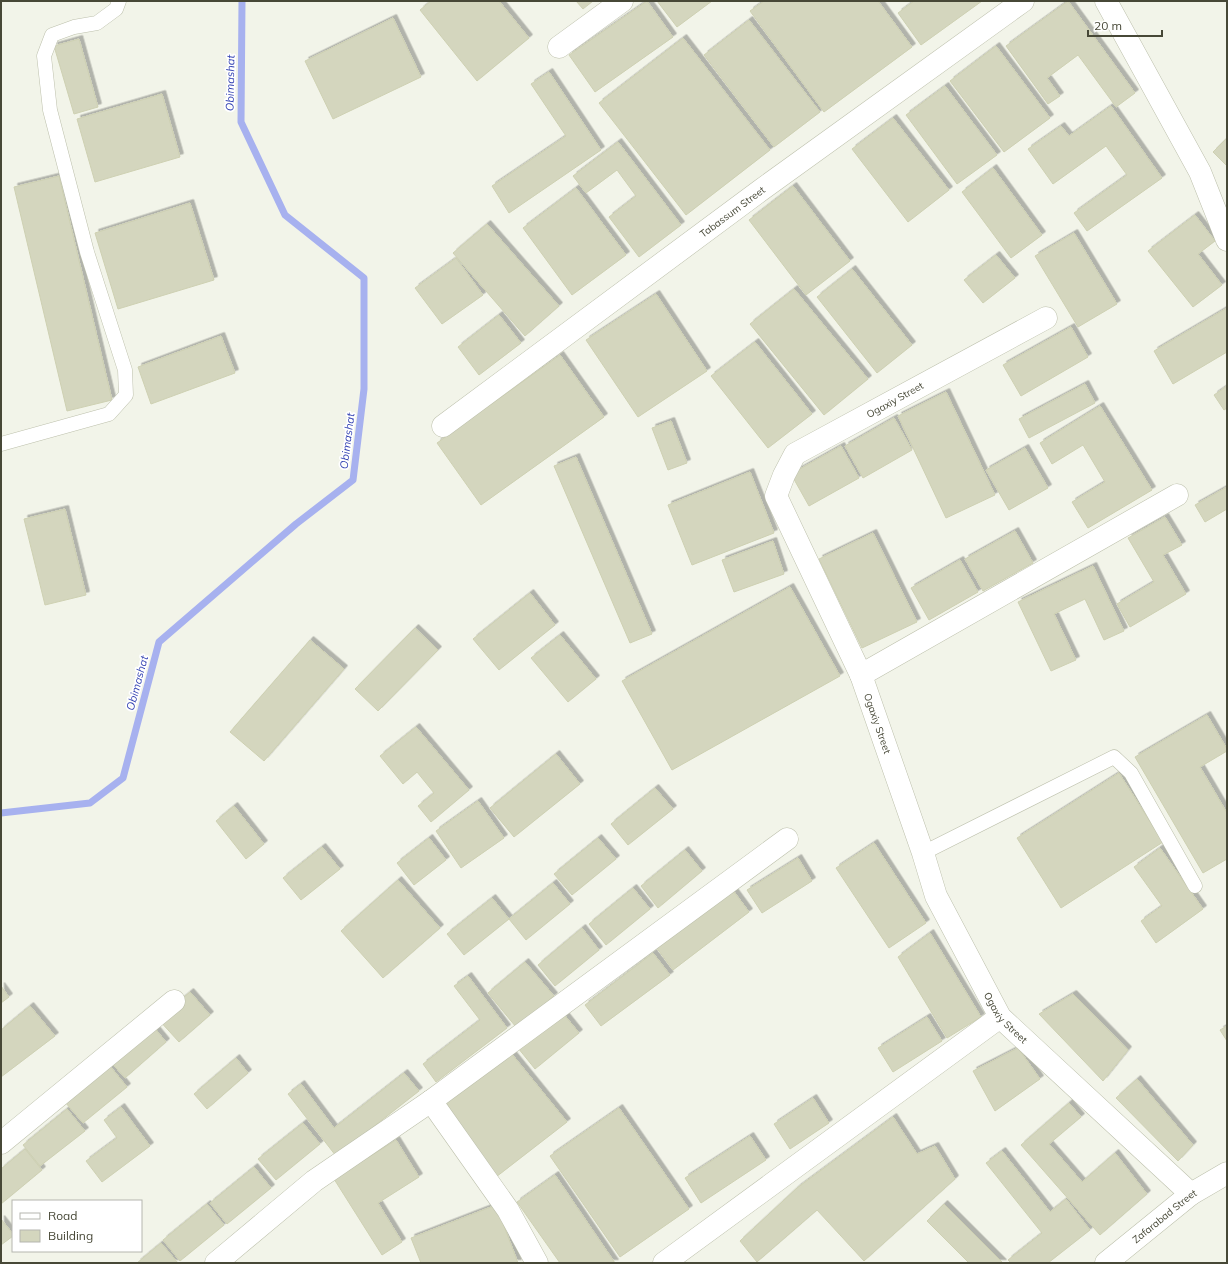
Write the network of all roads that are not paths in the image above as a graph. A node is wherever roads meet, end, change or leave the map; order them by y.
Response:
1 (119, 1) edge
2 (622, 1) edge
3 (1023, 1) edge
4 (1106, 1) edge
5 (559, 47) dead end
6 (1227, 240) edge
7 (1046, 318) dead end
8 (443, 426) dead end
9 (1, 444) edge
10 (1177, 495) dead end
11 (861, 675) junction
12 (786, 839) dead end
13 (923, 852) junction
14 (1196, 886) dead end
15 (174, 1000) dead end
16 (1000, 1017) junction
17 (431, 1101) junction
18 (1, 1142) edge
19 (1227, 1173) edge
20 (1191, 1194) junction
21 (216, 1263) edge
22 (537, 1263) edge
23 (664, 1263) edge
24 (1106, 1263) edge

1 - 9 lane
2 - 5 street
3 - 8 street, Tabassum Street
4 - 6 street
7 - 11 street, Ogaxiy Street
10 - 11 street
11 - 13 street, Ogaxiy Street
12 - 17 street
13 - 14 lane
13 - 16 street, Ogaxiy Street
15 - 18 street
16 - 20 street, Ogaxiy Street
16 - 23 street
17 - 21 street
17 - 22 street
19 - 20 street, Zafarabad Street
20 - 24 street, Zafarabad Street

